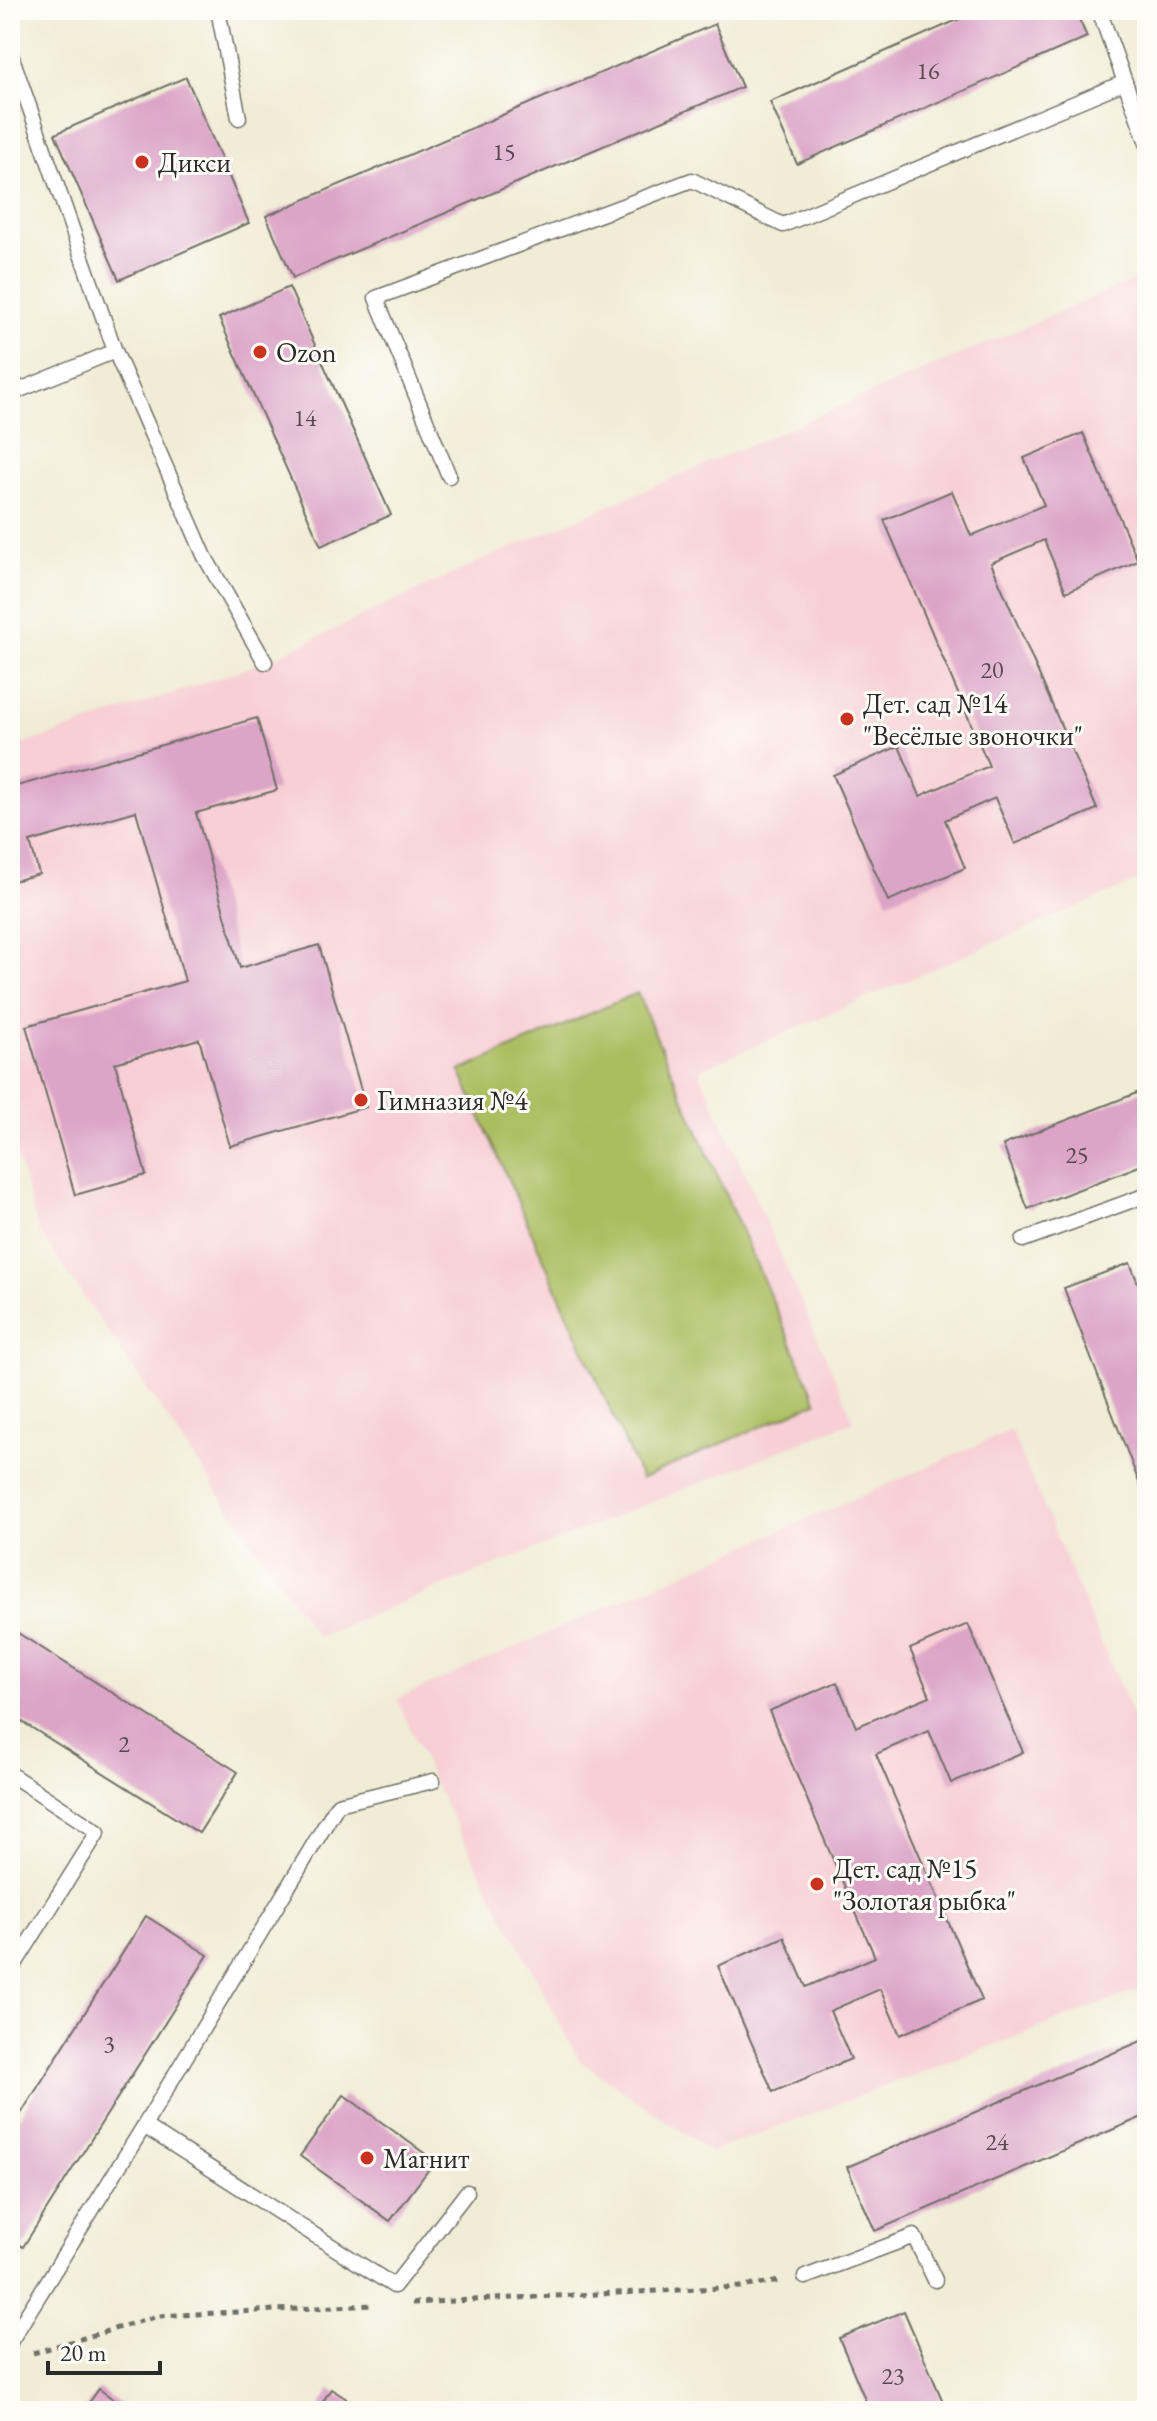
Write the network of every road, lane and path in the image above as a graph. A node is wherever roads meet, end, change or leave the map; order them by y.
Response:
1 (218, 10) edge
2 (1099, 10) edge
3 (10, 52) edge
4 (1125, 82) junction
5 (239, 118) dead end
6 (1147, 143) edge
7 (115, 351) junction
8 (10, 394) edge
9 (449, 476) dead end
10 (265, 662) dead end
11 (1147, 1195) edge
12 (1023, 1240) dead end
13 (10, 1774) edge
14 (433, 1781) dead end
15 (10, 1972) edge
16 (144, 2126) junction
17 (467, 2192) dead end
18 (805, 2277) dead end
19 (935, 2280) dead end
20 (10, 2342) edge

1 - 5 lane
2 - 4 lane
3 - 7 lane
4 - 6 lane
4 - 9 lane
7 - 8 lane
7 - 10 lane
11 - 12 lane
13 - 15 lane
14 - 16 lane
16 - 17 lane
16 - 20 lane
18 - 19 lane

